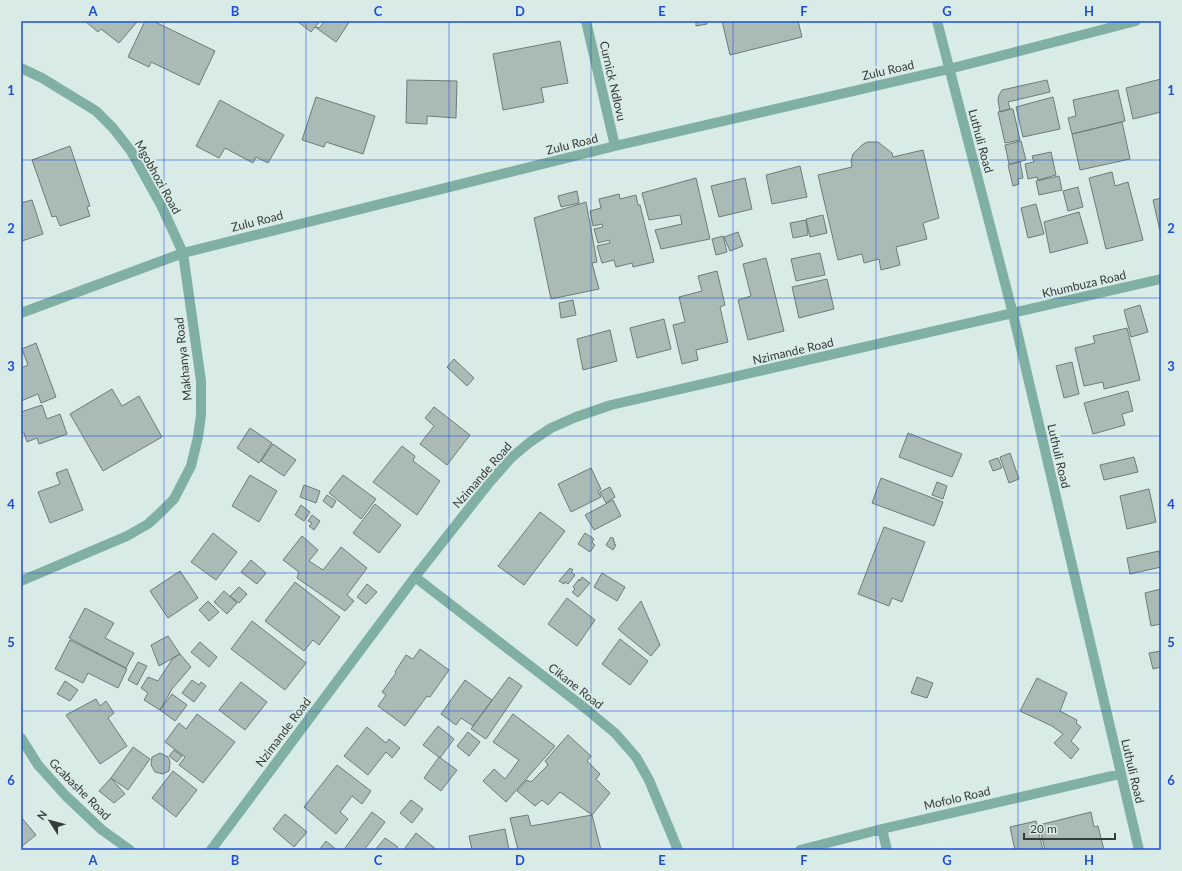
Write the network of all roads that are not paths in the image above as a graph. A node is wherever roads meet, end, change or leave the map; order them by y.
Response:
1 (586, 21) edge
2 (937, 21) edge
3 (1136, 21) edge
4 (21, 68) edge
5 (949, 69) junction
6 (615, 146) junction
7 (183, 253) junction
8 (1161, 279) edge
9 (21, 313) edge
10 (1013, 314) junction
11 (415, 577) junction
12 (21, 581) edge
13 (21, 738) edge
14 (1120, 774) junction
15 (882, 829) junction
16 (130, 850) edge
17 (210, 850) edge
18 (678, 850) edge
19 (800, 850) edge
20 (887, 850) edge
21 (1138, 850) edge

1 - 6 street, Curnick Ndlovu
2 - 5 street
3 - 5 street, Zulu Road
4 - 7 street, Mgobhozi Road
5 - 6 street, Zulu Road
5 - 10 street, Luthuli Road
6 - 7 street, Zulu Road
7 - 9 street, Zulu Road
7 - 12 street, Makhanya Road
8 - 10 street, Khumbuza Road
10 - 11 street, Nzimande Road
10 - 14 street, Luthuli Road
11 - 17 street, Nzimande Road
11 - 18 street, Cikane Road
13 - 16 street, Gcabashe Road
14 - 15 street, Mofolo Road
14 - 21 street, Luthuli Road
15 - 19 street, Mofolo Road
15 - 20 street

